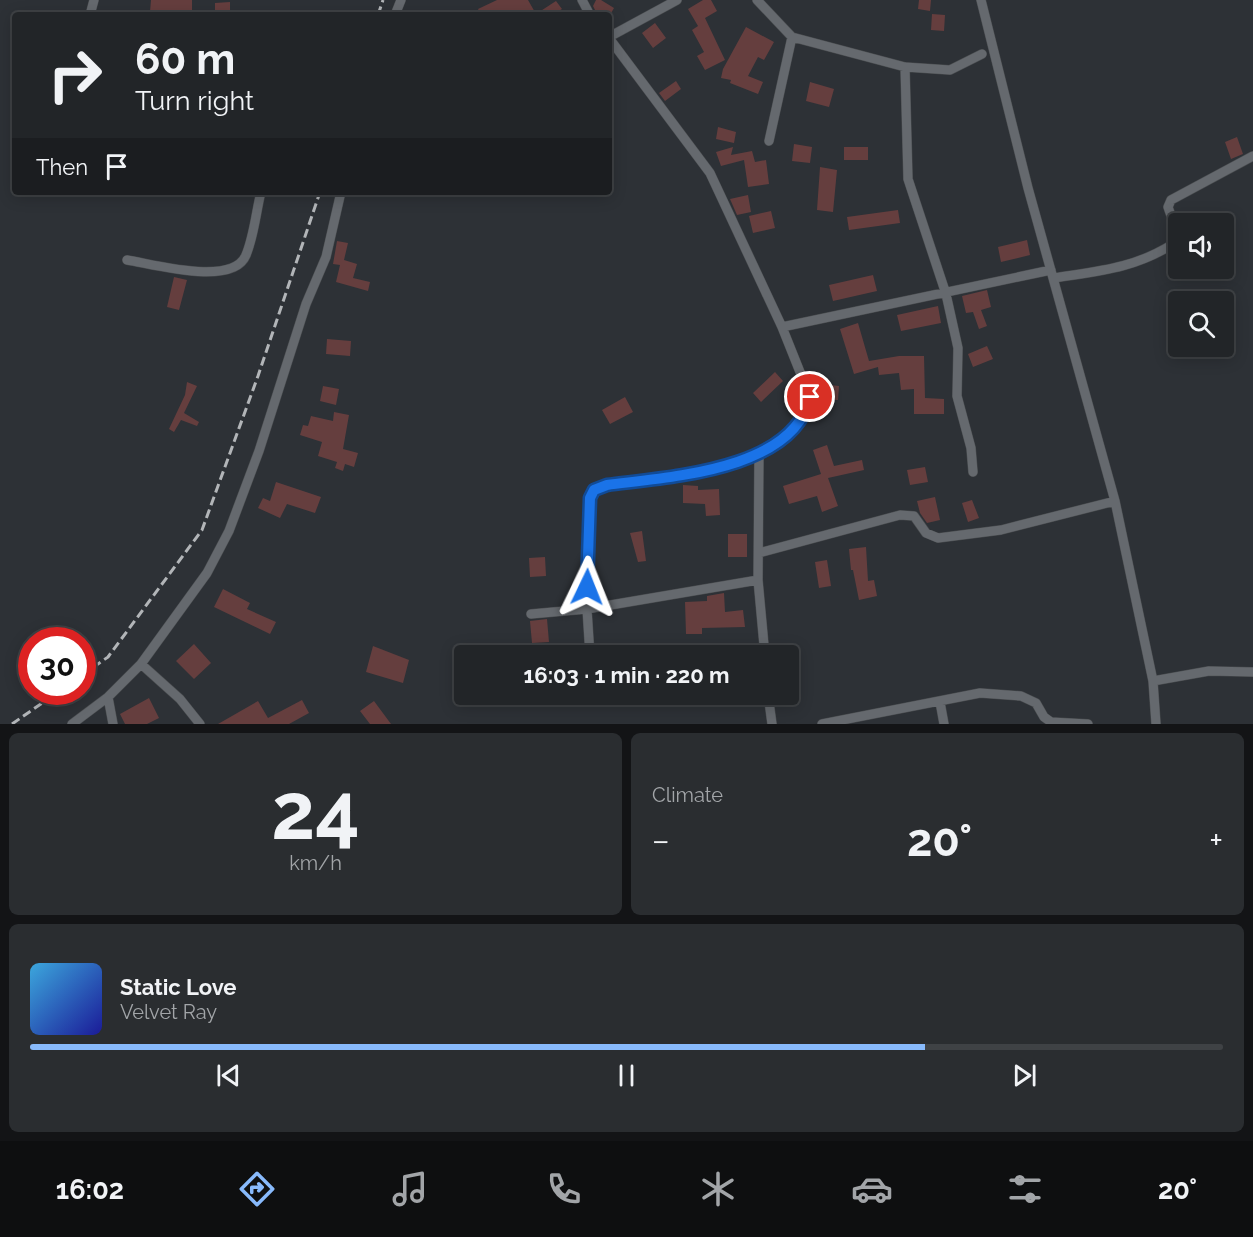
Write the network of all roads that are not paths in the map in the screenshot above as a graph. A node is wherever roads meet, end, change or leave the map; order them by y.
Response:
1 (677, 0) edge
2 (757, 0) edge
3 (981, 0) edge
4 (612, 36) edge
5 (792, 38) junction
6 (612, 42) edge
7 (982, 54) dead end
8 (905, 67) junction
9 (769, 141) dead end
10 (1253, 156) edge
11 (260, 195) edge
12 (340, 195) edge
13 (127, 260) dead end
14 (1052, 274) junction
15 (946, 294) junction
16 (782, 327) junction
17 (759, 455) junction
18 (973, 472) dead end
19 (1114, 501) junction
20 (759, 553) junction
21 (758, 580) junction
22 (586, 609) junction
23 (531, 614) dead end
24 (589, 645) edge
25 (764, 645) edge
26 (141, 664) junction
27 (1253, 672) edge
28 (1153, 681) junction
29 (108, 697) junction
30 (940, 702) junction
31 (769, 705) edge
32 (842, 722) edge
33 (72, 724) edge
34 (114, 724) edge
35 (200, 724) edge
36 (772, 724) edge
37 (822, 724) edge
38 (944, 724) edge
39 (1088, 724) edge
40 (1156, 724) edge

1 - 4 street
2 - 5 street
3 - 14 street
5 - 8 street
5 - 9 street
6 - 16 street
7 - 8 street
8 - 15 street
10 - 14 street
11 - 13 street
12 - 26 street
14 - 15 street
14 - 19 street
15 - 16 street
15 - 18 street
16 - 17 street
17 - 20 street
17 - 22 street
19 - 20 street
19 - 28 street
20 - 21 street
21 - 22 street
21 - 25 street
22 - 23 street
22 - 24 street
26 - 29 street
26 - 35 street
27 - 28 street
28 - 40 street
29 - 33 street
29 - 34 street
30 - 32 street
30 - 38 street
30 - 39 street
31 - 36 street
32 - 37 street

